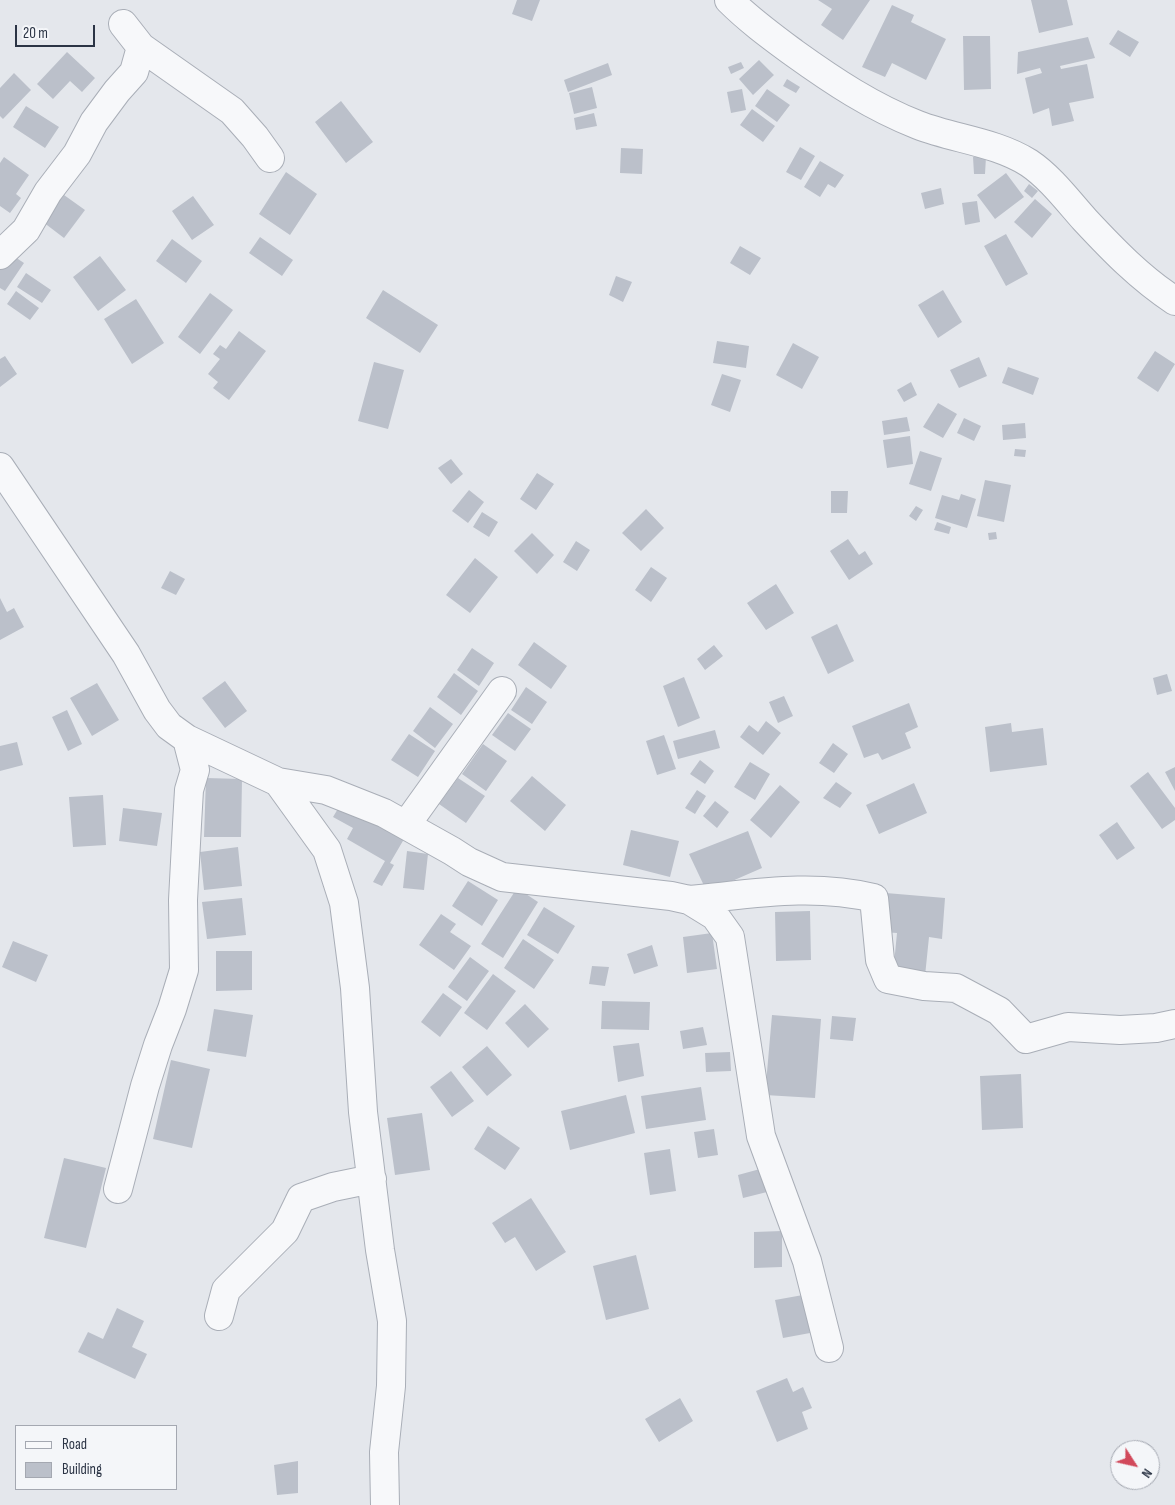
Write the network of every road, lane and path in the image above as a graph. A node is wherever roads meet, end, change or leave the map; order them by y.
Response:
1 (729, 0) edge
2 (124, 24) dead end
3 (141, 47) junction
4 (270, 158) dead end
5 (0, 255) edge
6 (1175, 301) edge
7 (0, 467) edge
8 (502, 691) dead end
9 (187, 739) junction
10 (278, 782) junction
11 (406, 825) junction
12 (689, 900) junction
13 (1175, 1024) edge
14 (372, 1178) junction
15 (118, 1189) dead end
16 (219, 1316) dead end
17 (829, 1348) dead end
18 (385, 1505) edge

1 - 6 street
2 - 3 street
3 - 4 street
3 - 5 street
7 - 9 street
8 - 11 street
9 - 10 street
9 - 15 street
10 - 11 street
10 - 14 street
11 - 12 street
12 - 13 street
12 - 17 street
14 - 16 street
14 - 18 street

